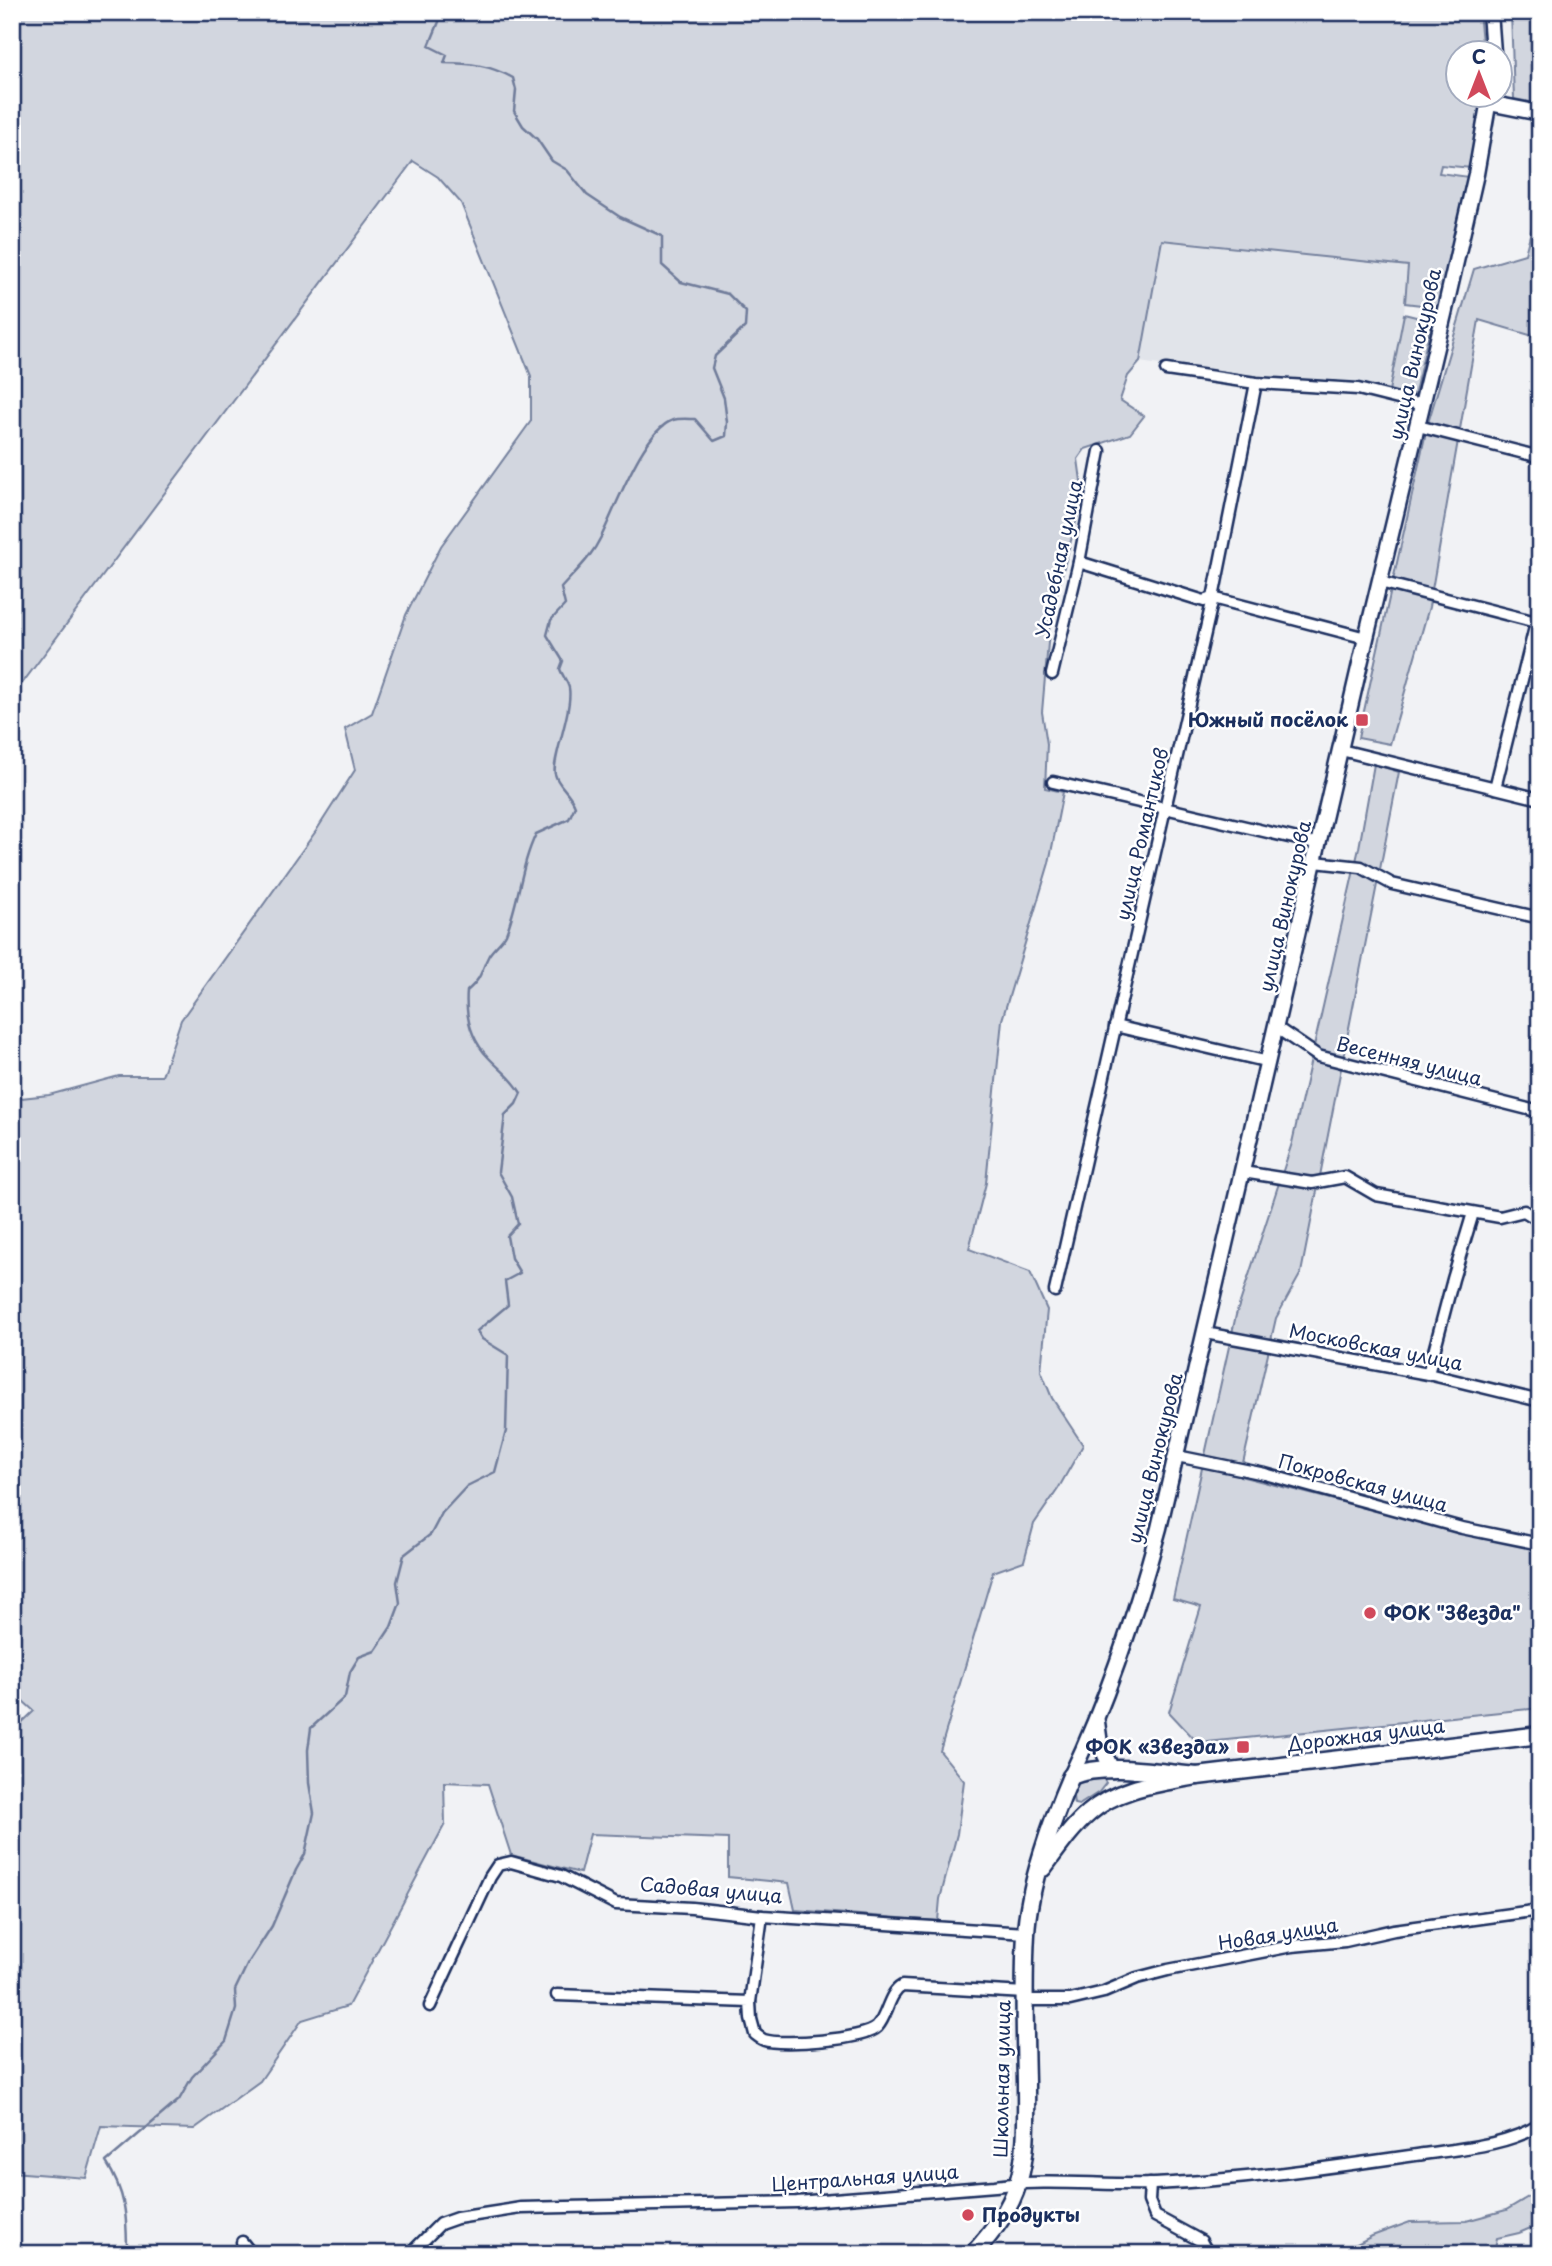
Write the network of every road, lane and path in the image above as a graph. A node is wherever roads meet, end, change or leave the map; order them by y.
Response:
1 (1490, 12) edge
2 (1492, 38) edge
3 (1514, 106) edge
4 (1488, 108) edge
5 (1540, 113) edge
6 (1166, 370) dead end
7 (1256, 383) junction
8 (1422, 405) junction
9 (1418, 426) junction
10 (1100, 451) dead end
11 (1540, 457) edge
12 (1079, 562) junction
13 (1380, 582) junction
14 (1213, 598) junction
15 (1540, 607) edge
16 (1538, 622) edge
17 (1366, 638) junction
18 (1052, 674) dead end
19 (1341, 750) junction
20 (1053, 782) dead end
21 (1495, 788) junction
22 (1540, 799) edge
23 (1167, 808) junction
24 (1319, 845) junction
25 (1315, 862) junction
26 (1540, 918) edge
27 (1115, 1027) junction
28 (1277, 1028) junction
29 (1269, 1062) junction
30 (1540, 1112) edge
31 (1243, 1172) junction
32 (1473, 1213) junction
33 (1540, 1221) edge
34 (1055, 1291) dead end
35 (1205, 1333) junction
36 (1428, 1374) junction
37 (1540, 1401) edge
38 (1177, 1456) junction
39 (1540, 1544) edge
40 (1097, 1721) junction
41 (1540, 1735) edge
42 (1112, 1770) junction
43 (1071, 1776) junction
44 (1197, 1776) junction
45 (1063, 1794) junction
46 (1099, 1805) junction
47 (1037, 1875) junction
48 (1540, 1910) edge
49 (762, 1916) junction
50 (1026, 1933) junction
51 (556, 1995) dead end
52 (1025, 1996) junction
53 (750, 2002) junction
54 (430, 2006) dead end
55 (1540, 2124) edge
56 (1018, 2182) junction
57 (1150, 2184) junction
58 (242, 2242) dead end
59 (255, 2254) edge
60 (410, 2254) edge
61 (973, 2254) edge
62 (1208, 2254) edge

1 - 2 main road
3 - 5 main road
4 - 8 main road, улица Винокурова
6 - 7 street
7 - 8 street
7 - 14 street, улица Романтиков
8 - 9 main road, улица Винокурова
9 - 11 street
9 - 13 main road, улица Винокурова
10 - 12 street, Усадебная улица
12 - 14 street
12 - 18 street, Усадебная улица
13 - 16 street
13 - 17 main road, улица Винокурова
14 - 17 street
14 - 23 street, улица Романтиков
15 - 16 street
16 - 21 street
17 - 19 main road, улица Винокурова
19 - 21 street
19 - 24 main road, улица Винокурова
20 - 23 street
21 - 22 street
23 - 24 street
23 - 27 street, улица Романтиков
24 - 25 main road, улица Винокурова
25 - 26 street
25 - 28 main road, улица Винокурова
27 - 29 street
27 - 34 street, улица Романтиков
28 - 29 main road, улица Винокурова
28 - 30 street, Весенняя улица
29 - 31 main road, улица Винокурова
31 - 32 street
31 - 35 main road, улица Винокурова
32 - 33 street
32 - 36 street
35 - 36 street, Московская улица
35 - 38 main road, улица Винокурова
36 - 37 street, Московская улица
38 - 39 street, Покровская улица
38 - 40 main road, улица Винокурова
40 - 42 main road
40 - 43 main road
41 - 44 main road, Дорожная улица
42 - 43 main road
42 - 44 main road
42 - 46 main road
43 - 45 main road
44 - 46 main road
45 - 46 main road
45 - 47 main road
46 - 47 main road
47 - 50 main road
48 - 52 street, Новая улица
49 - 50 street, Садовая улица
49 - 53 street
49 - 54 street, Садовая улица
50 - 52 main road, Школьная улица
51 - 53 street
52 - 53 street
52 - 56 main road, Школьная улица
55 - 57 street, Центральная улица
56 - 57 street, Центральная улица
56 - 60 street, Центральная улица
56 - 61 main road, Школьная улица
57 - 62 street
58 - 59 street

